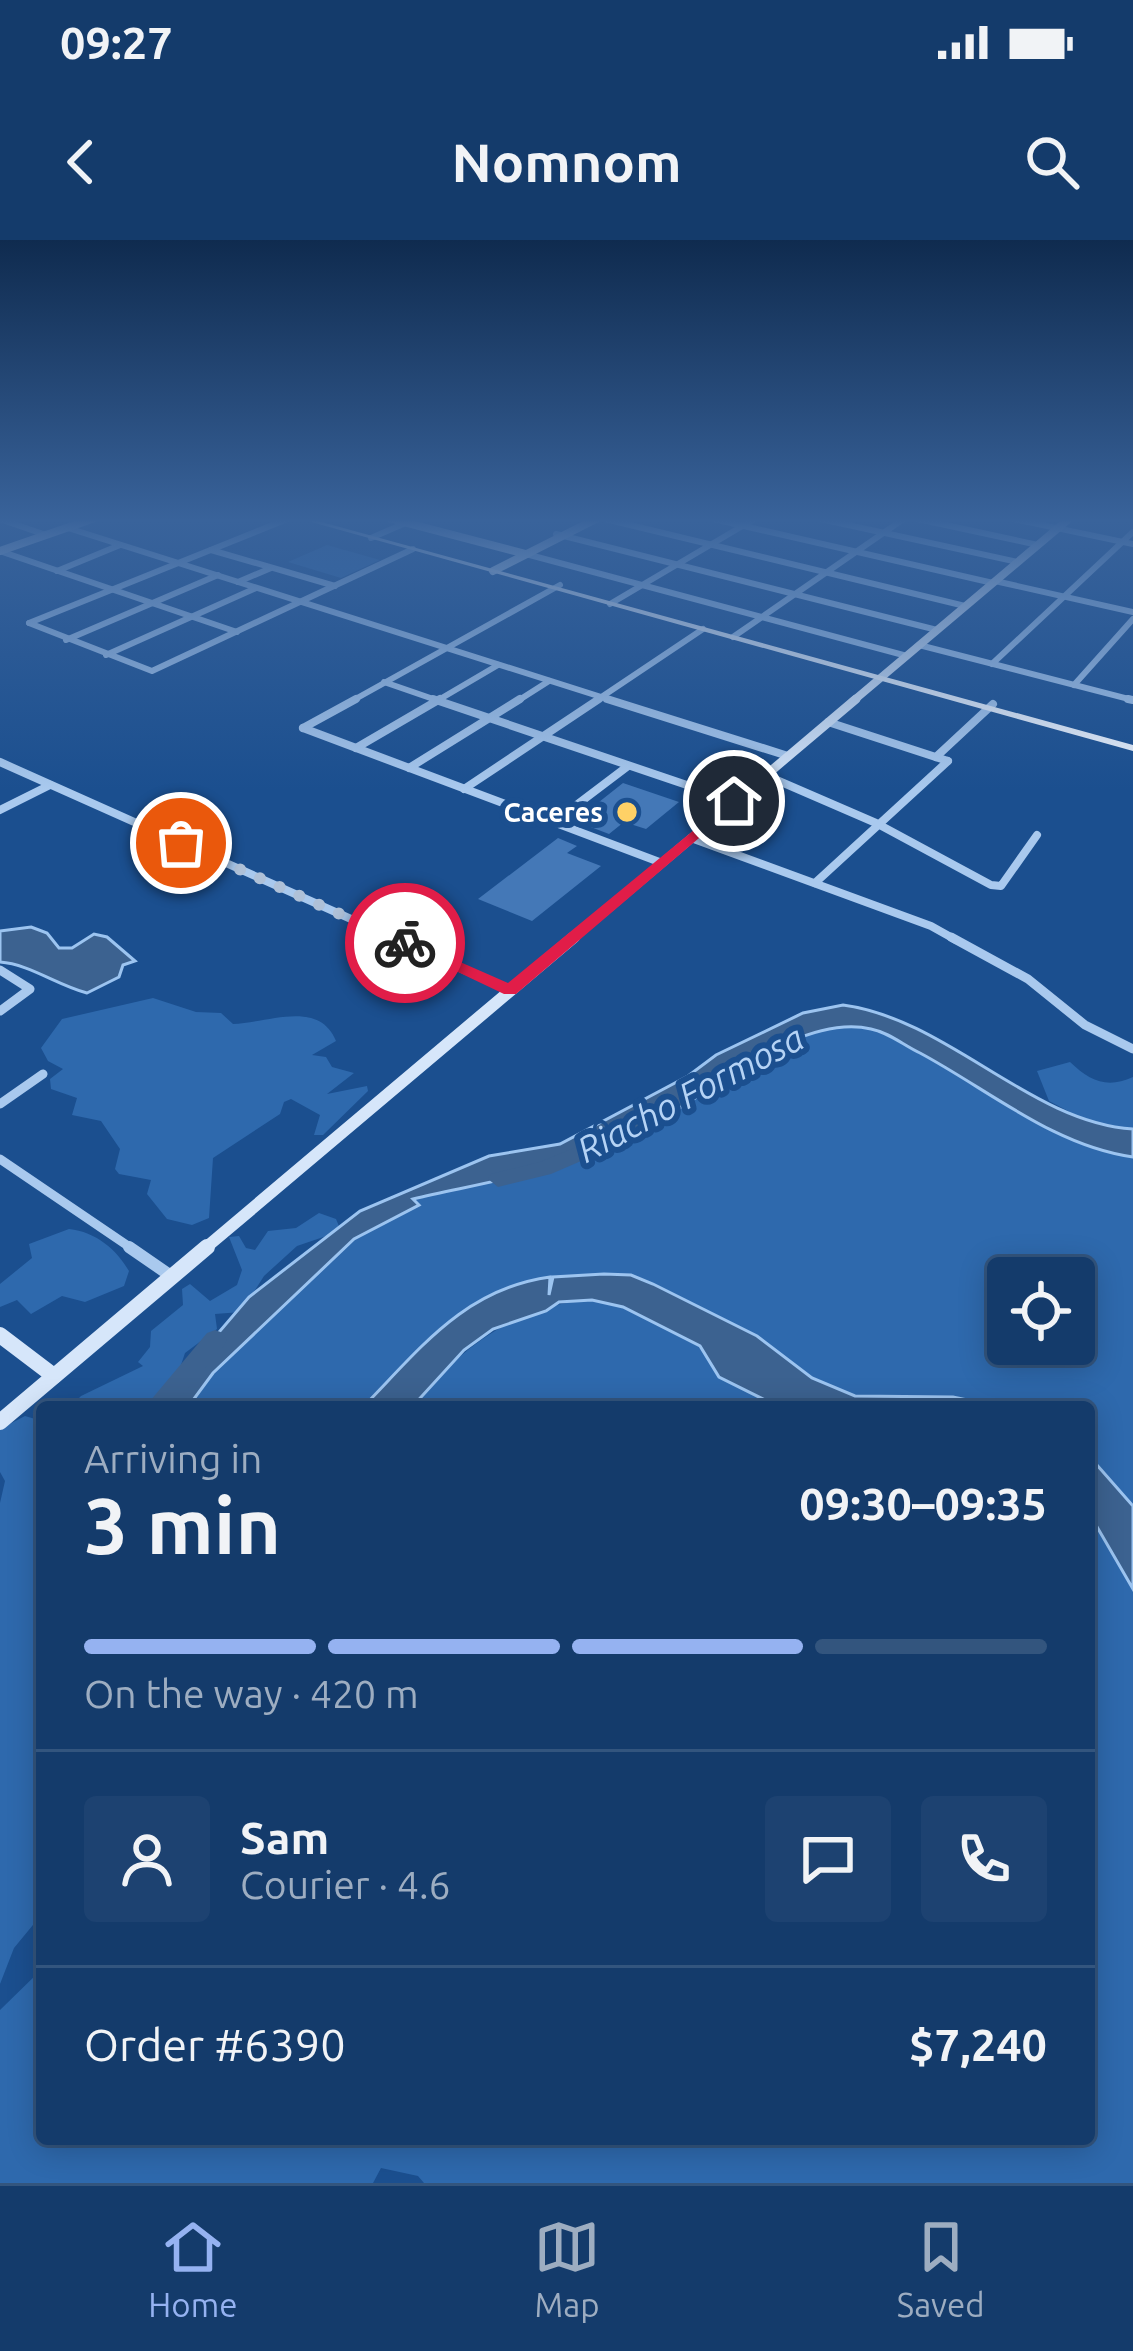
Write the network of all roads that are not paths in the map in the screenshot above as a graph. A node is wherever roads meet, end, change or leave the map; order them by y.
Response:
1 (65, 609) edge
2 (139, 609) edge
3 (165, 609) edge
4 (210, 609) edge
5 (288, 609) edge
6 (324, 609) edge
7 (517, 609) edge
8 (634, 609) edge
9 (636, 609) edge
10 (725, 609) edge
11 (774, 609) edge
12 (853, 609) edge
13 (963, 609) edge
14 (1051, 609) edge
15 (1133, 616) edge
16 (191, 617) junction
17 (760, 618) junction
18 (703, 629) junction
19 (938, 630) junction
20 (237, 632) junction
21 (735, 636) junction
22 (65, 640) junction
23 (920, 645) junction
24 (447, 647) junction
25 (106, 655) junction
26 (907, 656) junction
27 (498, 664) junction
28 (992, 664) junction
29 (884, 675) junction
30 (550, 680) junction
31 (384, 682) junction
32 (1074, 685) junction
33 (602, 697) junction
34 (1133, 700) edge
35 (438, 701) junction
36 (992, 705) junction
37 (490, 718) junction
38 (828, 722) junction
39 (543, 737) junction
40 (1133, 745) edge
41 (356, 748) junction
42 (788, 756) junction
43 (936, 757) junction
44 (0, 762) edge
45 (628, 766) junction
46 (410, 768) junction
47 (765, 775) junction
48 (50, 784) junction
49 (464, 789) junction
50 (734, 801) junction
51 (0, 810) edge
52 (554, 822) junction
53 (876, 824) junction
54 (1037, 836) dead end
55 (691, 838) junction
56 (662, 862) junction
57 (814, 883) junction
58 (0, 970) edge
59 (510, 990) junction
60 (0, 1011) edge
61 (1133, 1049) edge
62 (44, 1074) dead end
63 (0, 1104) edge
64 (0, 1159) edge
65 (171, 1276) junction
66 (0, 1335) edge
67 (54, 1376) junction
68 (0, 1421) edge

1 - 22 street
2 - 22 street
3 - 16 street
4 - 16 street
5 - 20 street
6 - 24 street
7 - 24 street
8 - 18 main road
9 - 21 main road
10 - 17 street
11 - 17 street
12 - 19 street
13 - 19 main road
14 - 28 street
15 - 32 street
16 - 20 street
16 - 25 street
17 - 21 street
17 - 26 street
18 - 21 main road
18 - 33 street
19 - 23 main road
20 - 25 street
21 - 29 main road
22 - 25 street
23 - 26 main road
23 - 28 street
24 - 27 street
24 - 31 street
26 - 29 main road
27 - 30 street
27 - 35 street
28 - 32 street
29 - 36 main road
29 - 38 main road
30 - 33 street
30 - 37 street
31 - 35 street
31 - 41 street
32 - 34 street
33 - 39 street
33 - 42 street
35 - 37 street
35 - 41 street
36 - 40 main road
36 - 43 street
37 - 39 street
37 - 46 street
38 - 42 main road
38 - 43 street
39 - 45 street
39 - 49 street
41 - 46 street
42 - 47 main road
43 - 53 street
44 - 48 street
45 - 50 street
45 - 52 street
46 - 49 street
47 - 50 main road
47 - 53 street
48 - 51 street
48 - 59 street
49 - 52 street
50 - 55 main road
52 - 56 street
53 - 54 street
53 - 57 street
55 - 56 main road
55 - 57 street
56 - 59 main road
57 - 61 street
58 - 60 street
59 - 65 main road
62 - 63 street
64 - 65 street
65 - 67 main road
66 - 67 main road
67 - 68 main road

